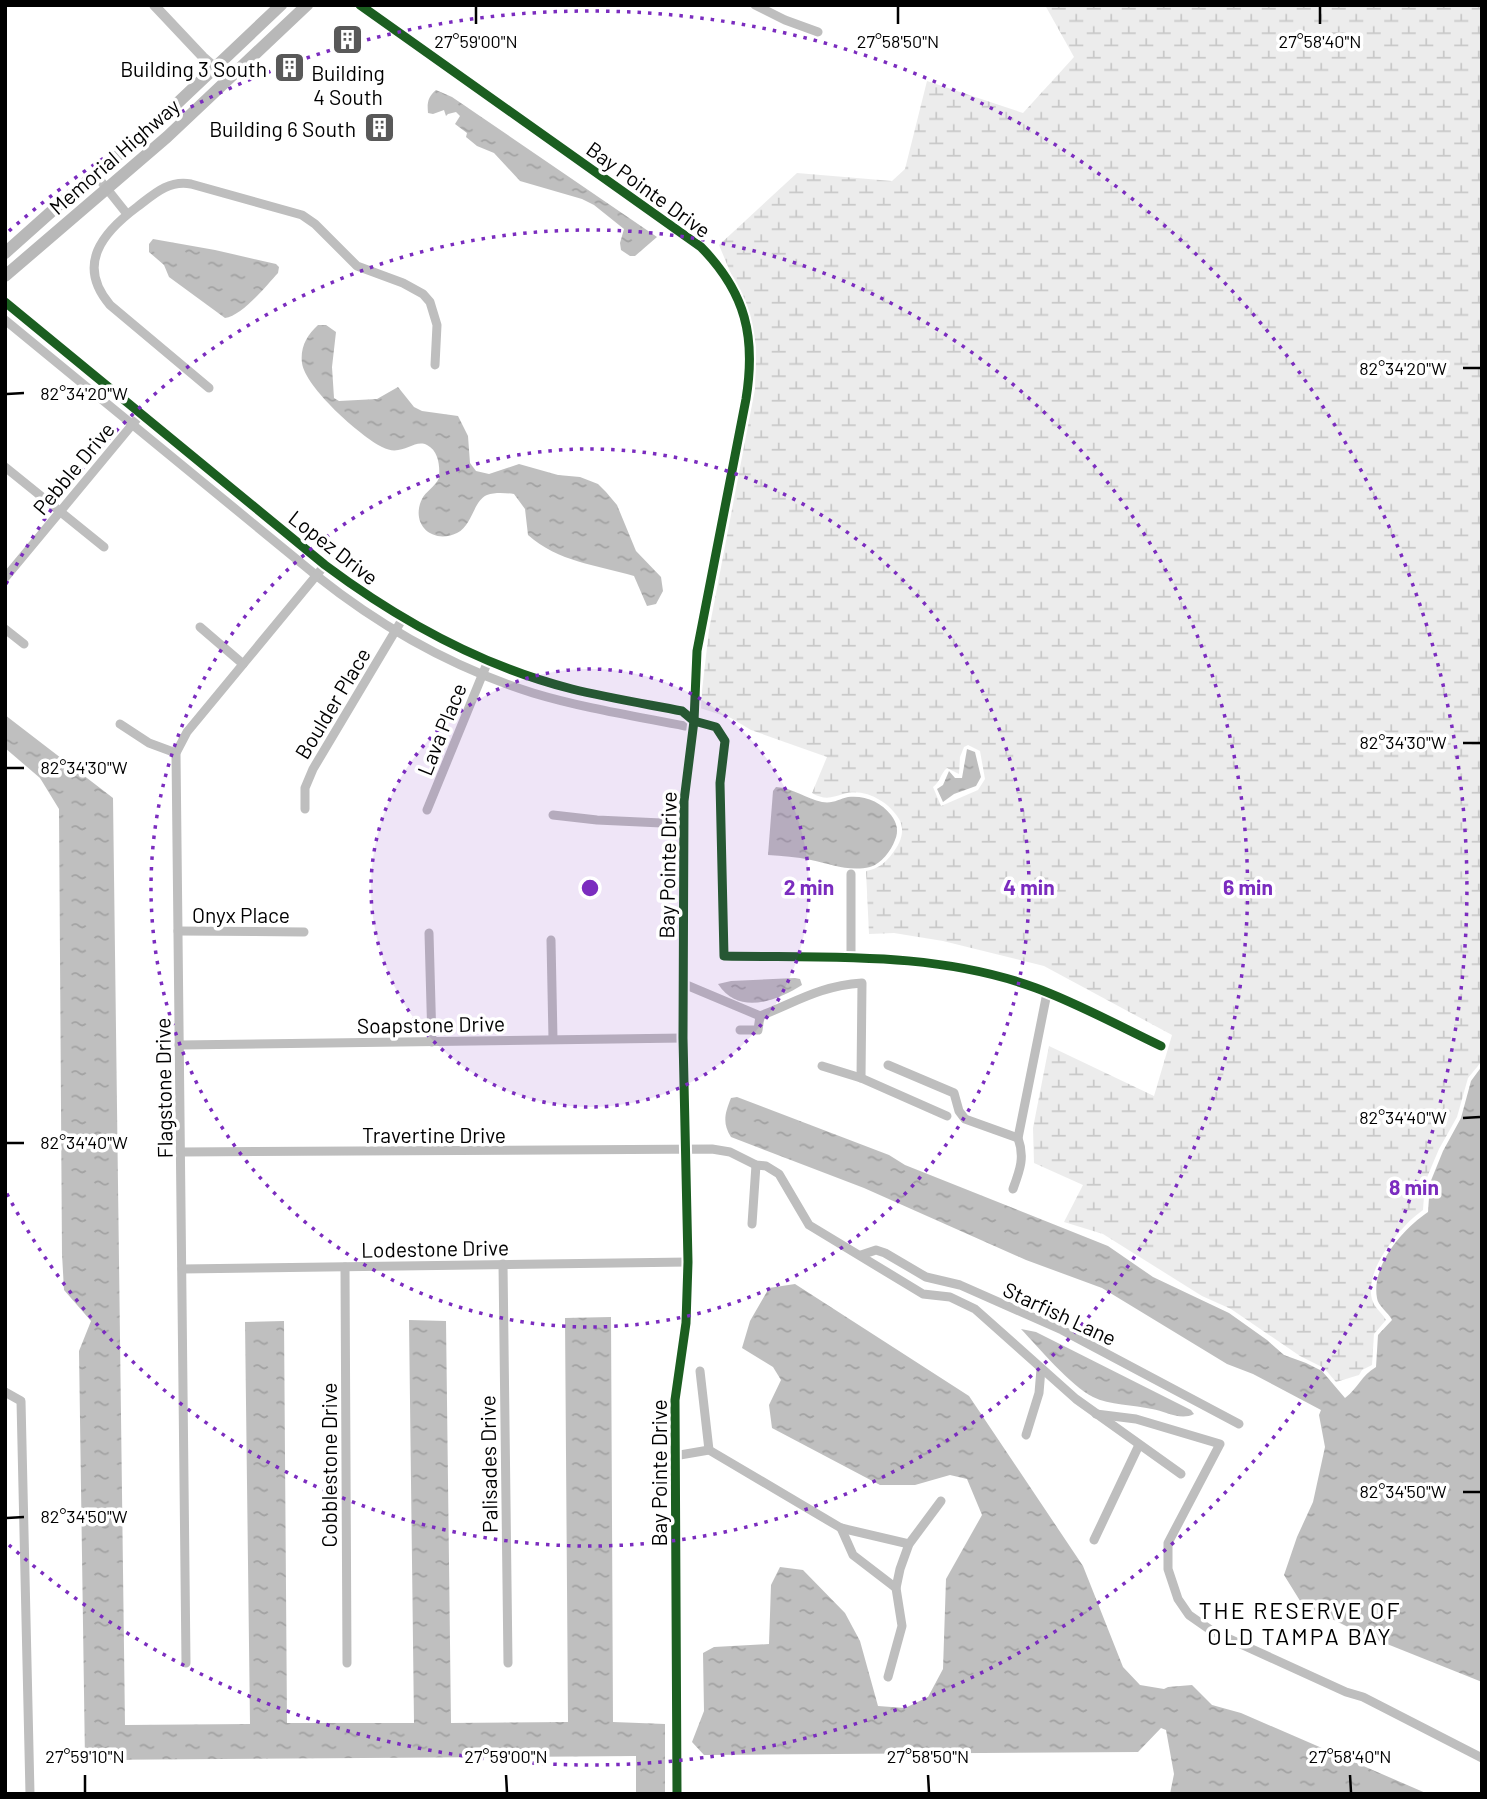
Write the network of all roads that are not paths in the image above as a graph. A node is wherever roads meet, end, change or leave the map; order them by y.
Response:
1 (154, 5) edge
2 (281, 5) edge
3 (307, 5) edge
4 (360, 5) edge
5 (755, 5) edge
6 (818, 32) dead end
7 (215, 68) junction
8 (228, 79) junction
9 (96, 175) junction
10 (107, 189) junction
11 (127, 215) junction
12 (5, 253) edge
13 (5, 276) edge
14 (5, 302) edge
15 (5, 320) edge
16 (435, 365) dead end
17 (209, 388) dead end
18 (141, 414) junction
19 (132, 425) junction
20 (5, 467) edge
21 (58, 512) junction
22 (104, 547) dead end
23 (325, 565) junction
24 (317, 576) junction
25 (5, 578) edge
26 (403, 618) junction
27 (200, 627) dead end
28 (5, 629) edge
29 (396, 631) junction
30 (24, 644) dead end
31 (488, 661) junction
32 (243, 664) junction
33 (483, 674) junction
34 (694, 721) junction
35 (120, 724) dead end
36 (176, 753) junction
37 (305, 808) dead end
38 (427, 810) dead end
39 (553, 815) dead end
40 (683, 824) junction
41 (851, 874) dead end
42 (178, 931) junction
43 (304, 932) dead end
44 (429, 933) dead end
45 (551, 940) dead end
46 (851, 959) junction
47 (684, 984) junction
48 (1047, 993) junction
49 (760, 1016) junction
50 (740, 1030) dead end
51 (683, 1038) junction
52 (553, 1039) junction
53 (432, 1042) junction
54 (179, 1045) junction
55 (1161, 1046) dead end
56 (888, 1065) dead end
57 (822, 1066) dead end
58 (861, 1078) junction
59 (947, 1116) dead end
60 (1018, 1138) junction
61 (686, 1150) junction
62 (181, 1152) junction
63 (756, 1165) junction
64 (1013, 1189) dead end
65 (752, 1224) dead end
66 (861, 1255) junction
67 (688, 1262) junction
68 (503, 1264) junction
69 (345, 1267) junction
70 (182, 1269) junction
71 (1041, 1369) junction
72 (700, 1371) dead end
73 (5, 1392) edge
74 (1096, 1414) junction
75 (1239, 1424) dead end
76 (1026, 1435) dead end
77 (1139, 1445) junction
78 (709, 1450) junction
79 (674, 1456) junction
80 (1181, 1475) dead end
81 (941, 1501) dead end
82 (841, 1528) junction
83 (1094, 1540) dead end
84 (909, 1544) junction
85 (895, 1588) junction
86 (186, 1663) dead end
87 (347, 1663) dead end
88 (508, 1663) dead end
89 (888, 1677) dead end
90 (1482, 1758) edge
91 (30, 1794) edge
92 (677, 1794) edge

1 - 7 street
2 - 7 main road, Memorial Highway
3 - 8 main road, Memorial Highway
4 - 34 street, Bay Pointe Drive
5 - 6 street
7 - 8 street
7 - 9 main road, Memorial Highway
8 - 10 main road, Memorial Highway
9 - 10 street
9 - 12 main road, Memorial Highway
10 - 11 street
10 - 13 main road, Memorial Highway
11 - 16 street
11 - 17 street
14 - 18 street, Lopez Drive
15 - 19 street, Lopez Drive
18 - 19 street, Pebble Drive
18 - 23 street, Lopez Drive
19 - 21 street, Pebble Drive
19 - 24 street, Lopez Drive
20 - 21 street
21 - 22 street
21 - 25 street, Pebble Drive
23 - 24 street
23 - 26 street, Lopez Drive
24 - 29 street, Lopez Drive
24 - 32 street
26 - 29 street, Boulder Place
26 - 31 street, Lopez Drive
27 - 32 street
28 - 30 street
29 - 33 street, Lopez Drive
29 - 37 street, Boulder Place
31 - 33 street, Lava Place
31 - 34 street, Lopez Drive
32 - 36 street
33 - 34 street, Lopez Drive
33 - 38 street, Lava Place
34 - 40 street, Bay Pointe Drive
34 - 46 street
35 - 36 street
36 - 42 street, Flagstone Drive
39 - 40 street
40 - 47 street, Bay Pointe Drive
41 - 46 street
42 - 43 street, Onyx Place
42 - 54 street, Flagstone Drive
44 - 53 street
45 - 52 street
46 - 48 street
47 - 49 street
47 - 51 street, Bay Pointe Drive
48 - 55 street
48 - 60 street
49 - 50 street
49 - 58 street
51 - 52 street, Soapstone Drive
51 - 61 street, Bay Pointe Drive
52 - 53 street, Soapstone Drive
53 - 54 street, Soapstone Drive
54 - 62 street, Flagstone Drive
56 - 60 street
57 - 58 street
58 - 59 street
60 - 64 street
61 - 62 street, Travertine Drive
61 - 63 street, Travertine Drive
61 - 67 street, Bay Pointe Drive
62 - 70 street, Flagstone Drive
63 - 65 street
63 - 66 street, Travertine Drive
66 - 71 street, Travertine Drive
66 - 75 street, Starfish Lane
67 - 68 street, Lodestone Drive
67 - 79 street, Bay Pointe Drive
68 - 69 street, Lodestone Drive
68 - 88 street, Palisades Drive
69 - 70 street, Lodestone Drive
69 - 87 street, Cobblestone Drive
70 - 86 street, Flagstone Drive
71 - 74 street, Travertine Drive
71 - 76 street
72 - 78 street
73 - 91 street
74 - 77 street, Travertine Drive
74 - 90 street
77 - 80 street, Travertine Drive
77 - 83 street
78 - 79 street
78 - 82 street
79 - 92 street, Bay Pointe Drive
81 - 84 street
82 - 84 street
82 - 85 street
84 - 85 street
85 - 89 street

